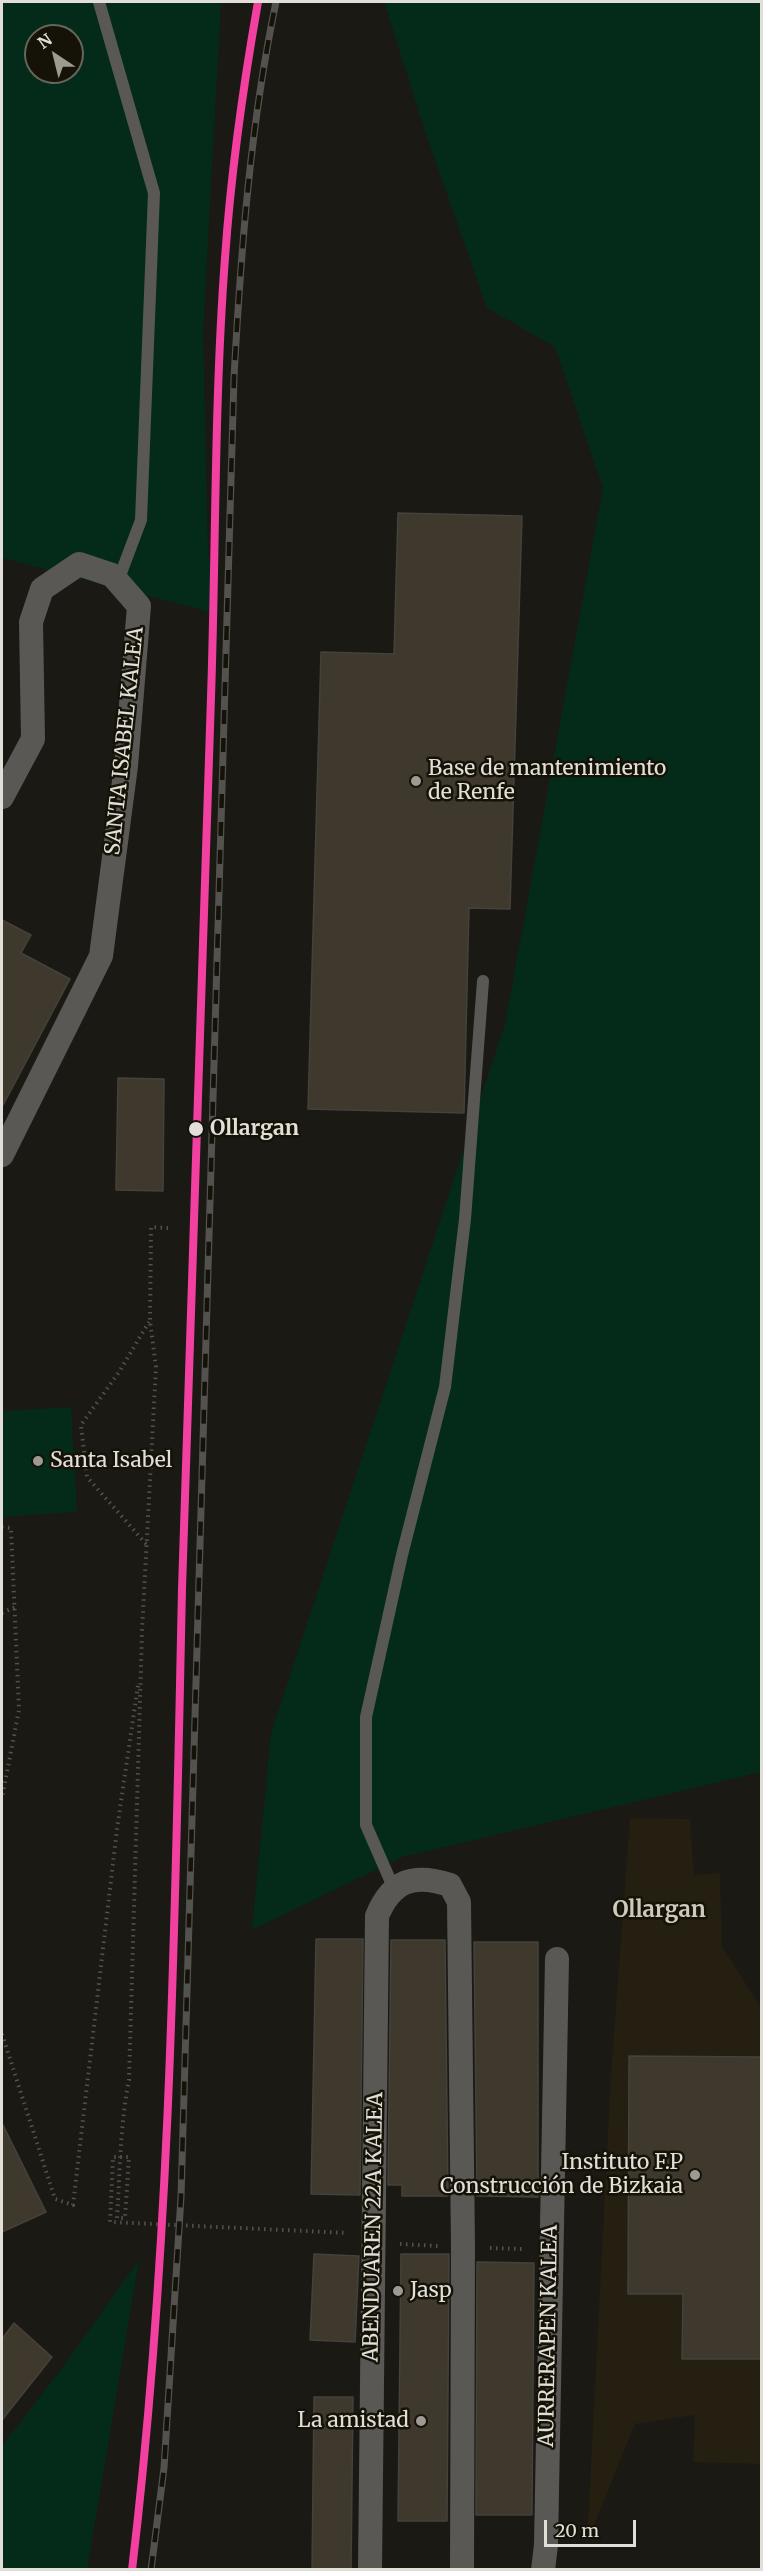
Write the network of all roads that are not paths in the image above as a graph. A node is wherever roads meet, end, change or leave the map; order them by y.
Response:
1 (99, 2) edge
2 (118, 581) junction
3 (2, 797) edge
4 (483, 981) dead end
5 (2, 1155) edge
6 (393, 1889) junction
7 (557, 1959) dead end
8 (370, 2570) edge
9 (462, 2570) edge
10 (543, 2570) edge

1 - 2 lane
2 - 3 street, SANTA ISABEL KALEA
2 - 5 street, SANTA ISABEL KALEA
4 - 6 lane
6 - 8 street, ABENDUAREN 22A KALEA
6 - 9 street
7 - 10 street, AURRERAPEN KALEA

